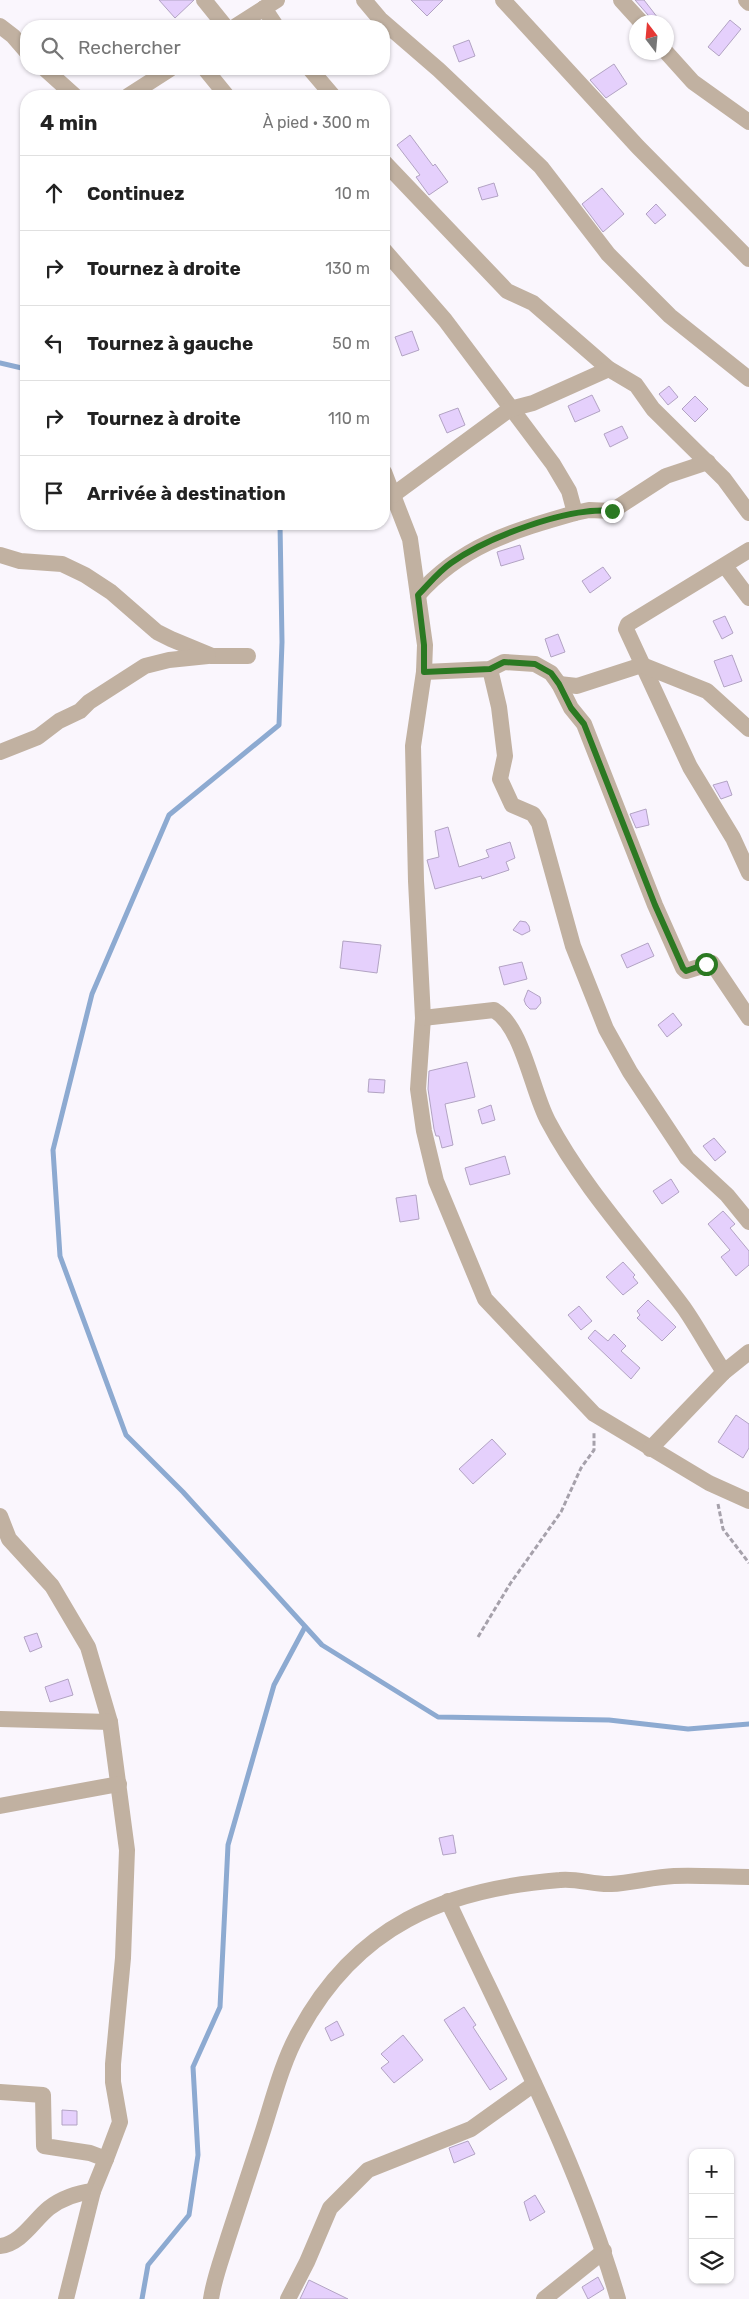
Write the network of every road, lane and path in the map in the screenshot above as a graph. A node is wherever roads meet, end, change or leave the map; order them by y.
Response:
1 (204, 0) edge
2 (364, 0) edge
3 (503, 0) edge
4 (621, 0) edge
5 (746, 0) edge
6 (749, 3) edge
7 (270, 4) edge
8 (635, 15) edge
9 (220, 20) edge
10 (245, 20) edge
11 (274, 20) edge
12 (382, 20) edge
13 (0, 26) edge
14 (390, 28) edge
15 (20, 44) edge
16 (673, 60) edge
17 (52, 75) edge
18 (161, 75) edge
19 (210, 75) edge
20 (315, 75) edge
21 (68, 90) edge
22 (137, 90) edge
23 (222, 90) edge
24 (328, 90) edge
25 (749, 122) edge
26 (390, 168) edge
27 (390, 257) edge
28 (749, 259) edge
29 (609, 370) junction
30 (749, 379) edge
31 (510, 409) junction
32 (708, 462) junction
33 (390, 486) edge
34 (394, 495) junction
35 (574, 513) junction
36 (749, 513) edge
37 (749, 550) edge
38 (0, 555) edge
39 (725, 566) junction
40 (418, 595) junction
41 (749, 598) edge
42 (212, 656) junction
43 (248, 656) dead end
44 (642, 665) junction
45 (490, 669) junction
46 (424, 672) junction
47 (559, 684) junction
48 (749, 729) edge
49 (0, 752) edge
50 (749, 873) edge
51 (423, 1018) junction
52 (749, 1018) edge
53 (749, 1222) edge
54 (749, 1352) edge
55 (724, 1372) junction
56 (594, 1414) junction
57 (650, 1449) junction
58 (715, 1486) junction
59 (749, 1500) edge
60 (0, 1516) edge
61 (749, 1563) edge
62 (478, 1637) dead end
63 (0, 1719) edge
64 (110, 1722) junction
65 (119, 1784) junction
66 (0, 1806) edge
67 (749, 1877) edge
68 (448, 1901) junction
69 (534, 2084) junction
70 (0, 2092) edge
71 (106, 2159) junction
72 (93, 2191) junction
73 (0, 2246) edge
74 (604, 2251) junction
75 (66, 2299) edge
76 (211, 2299) edge
77 (288, 2299) edge
78 (544, 2299) edge
79 (618, 2299) edge

1 - 9 street
2 - 12 street
3 - 28 street
4 - 8 street
5 - 6 street
7 - 10 street
7 - 11 street
13 - 15 street
14 - 30 street
16 - 25 street
17 - 21 street
18 - 22 street
19 - 23 street
20 - 24 street
26 - 29 street
27 - 31 street
29 - 31 street
29 - 32 street
31 - 34 street
31 - 35 street
32 - 35 street
32 - 36 street
33 - 34 street
34 - 40 street
35 - 40 street
37 - 39 street
38 - 42 street
39 - 41 street
39 - 44 street
40 - 46 street
42 - 43 street
42 - 49 street
44 - 47 street
44 - 48 street
44 - 50 street
45 - 46 street
45 - 47 street
45 - 53 street
46 - 51 street
47 - 52 street
51 - 55 street
51 - 56 street
54 - 55 street
55 - 57 street
56 - 57 street
56 - 62 path
57 - 58 street
58 - 59 street
58 - 61 path
60 - 64 street
63 - 64 street
64 - 65 street
65 - 66 street
65 - 71 street
67 - 68 street
68 - 69 street
68 - 76 street
69 - 74 street
69 - 77 street
70 - 71 street
71 - 72 street
72 - 73 street
72 - 75 street
74 - 78 street
74 - 79 street

